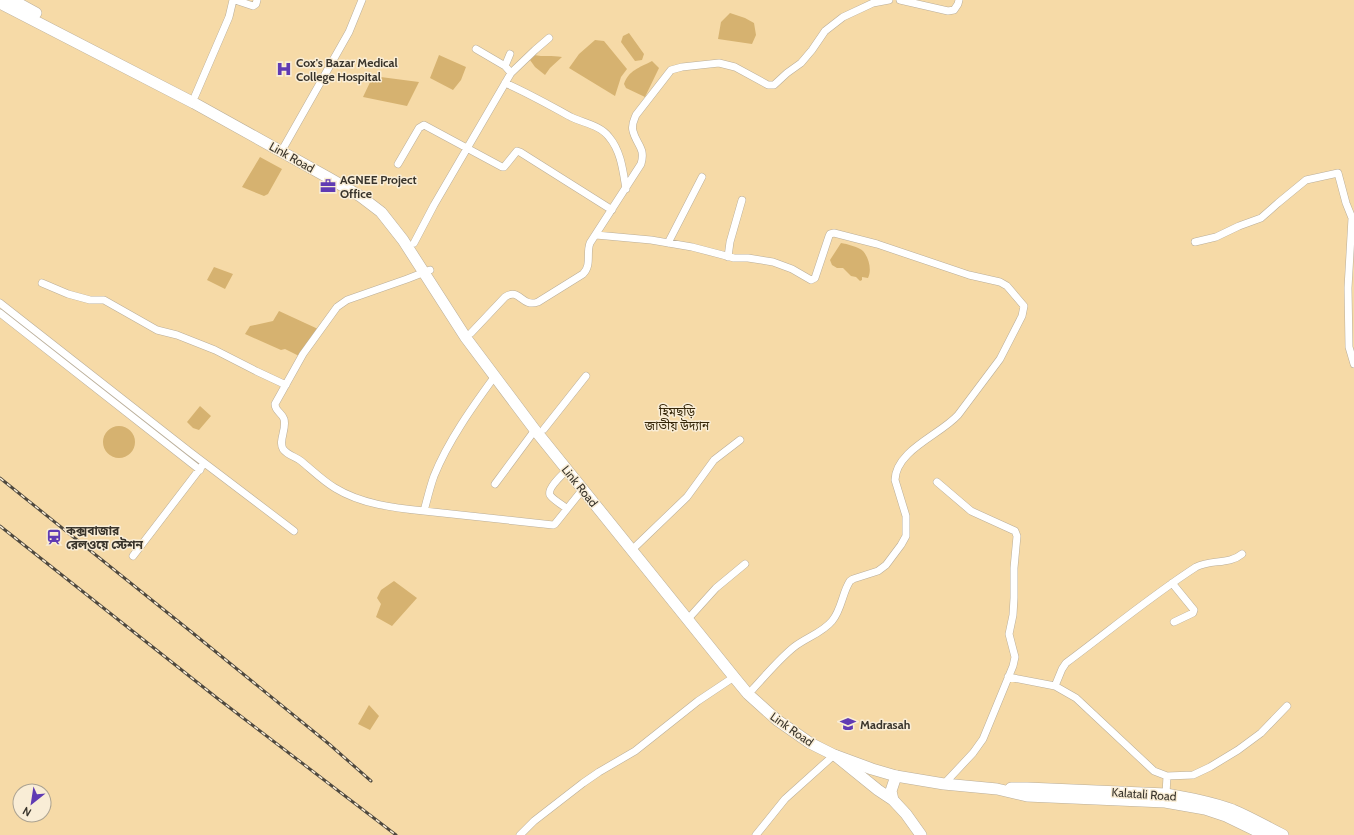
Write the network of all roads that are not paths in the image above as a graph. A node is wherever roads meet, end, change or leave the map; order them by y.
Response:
1 (12, 0) edge
2 (234, 0) edge
3 (257, 0) edge
4 (362, 0) edge
5 (889, 0) edge
6 (900, 0) edge
7 (959, 0) edge
8 (0, 3) edge
9 (549, 38) dead end
10 (476, 49) dead end
11 (510, 54) dead end
12 (505, 66) junction
13 (511, 74) junction
14 (505, 83) junction
15 (195, 96) junction
16 (283, 149) junction
17 (468, 150) junction
18 (398, 164) dead end
19 (702, 177) dead end
20 (626, 189) junction
21 (742, 200) dead end
22 (612, 210) junction
23 (596, 235) junction
24 (1195, 242) dead end
25 (414, 243) junction
26 (668, 243) junction
27 (728, 256) junction
28 (427, 271) junction
29 (42, 283) dead end
30 (0, 303) edge
31 (0, 313) edge
32 (471, 333) junction
33 (1354, 364) edge
34 (495, 376) junction
35 (586, 376) dead end
36 (286, 385) junction
37 (539, 429) junction
38 (740, 440) dead end
39 (205, 463) junction
40 (200, 470) junction
41 (567, 470) junction
42 (937, 482) dead end
43 (495, 484) dead end
44 (583, 489) junction
45 (567, 509) junction
46 (424, 512) junction
47 (294, 531) dead end
48 (636, 546) junction
49 (1242, 554) dead end
50 (133, 556) dead end
51 (745, 564) dead end
52 (1172, 584) junction
53 (690, 617) junction
54 (1174, 622) dead end
55 (734, 677) junction
56 (1008, 677) junction
57 (1055, 686) junction
58 (753, 689) junction
59 (1287, 706) dead end
60 (830, 752) junction
61 (896, 776) junction
62 (1167, 776) junction
63 (944, 784) junction
64 (997, 789) junction
65 (1166, 794) junction
66 (893, 800) junction
67 (520, 835) edge
68 (756, 835) edge
69 (912, 835) edge
70 (921, 835) edge
71 (1265, 835) edge
72 (1283, 835) edge

1 - 15 main road, Link Road
2 - 3 street
2 - 15 street
4 - 16 street
5 - 20 street
6 - 7 street
8 - 16 main road, Link Road
9 - 13 street
10 - 12 street
11 - 12 street
12 - 13 street
13 - 14 street
14 - 17 street
14 - 20 street
15 - 16 main road, Link Road
16 - 25 main road, Link Road
16 - 28 main road, Link Road
17 - 18 street
17 - 22 street
17 - 25 street
19 - 26 street
20 - 22 street
21 - 27 street
22 - 23 street
23 - 26 street
23 - 32 street
24 - 33 street
25 - 28 main road, Link Road
26 - 27 street
27 - 58 street
28 - 32 main road, Link Road
28 - 34 main road, Link Road
28 - 36 street
29 - 36 street
30 - 39 street
31 - 40 street
32 - 37 main road, Link Road
34 - 37 main road, Link Road
34 - 46 street
35 - 37 street
36 - 46 street
37 - 41 main road, Link Road
37 - 43 street
37 - 48 main road, Link Road
38 - 48 street
39 - 40 street
39 - 47 street
40 - 50 street
41 - 44 main road, Link Road
41 - 45 street
42 - 56 street
44 - 45 street
44 - 53 main road, Link Road
45 - 46 street
48 - 53 main road, Link Road
49 - 52 street
51 - 53 street
52 - 54 street
52 - 57 street
53 - 55 main road, Link Road
53 - 58 main road, Link Road
55 - 60 main road, Link Road
55 - 67 street
56 - 57 street
56 - 63 street
57 - 62 street
58 - 60 main road, Link Road
59 - 62 street
60 - 61 main road, Kalatali Road
60 - 66 main road
60 - 68 street
60 - 69 main road
61 - 63 main road, Kalatali Road
61 - 66 main road
62 - 65 street
63 - 64 main road, Kalatali Road
64 - 65 main road, Kalatali Road
64 - 71 main road, Kalatali Road
65 - 72 main road, Kalatali Road
66 - 70 main road

